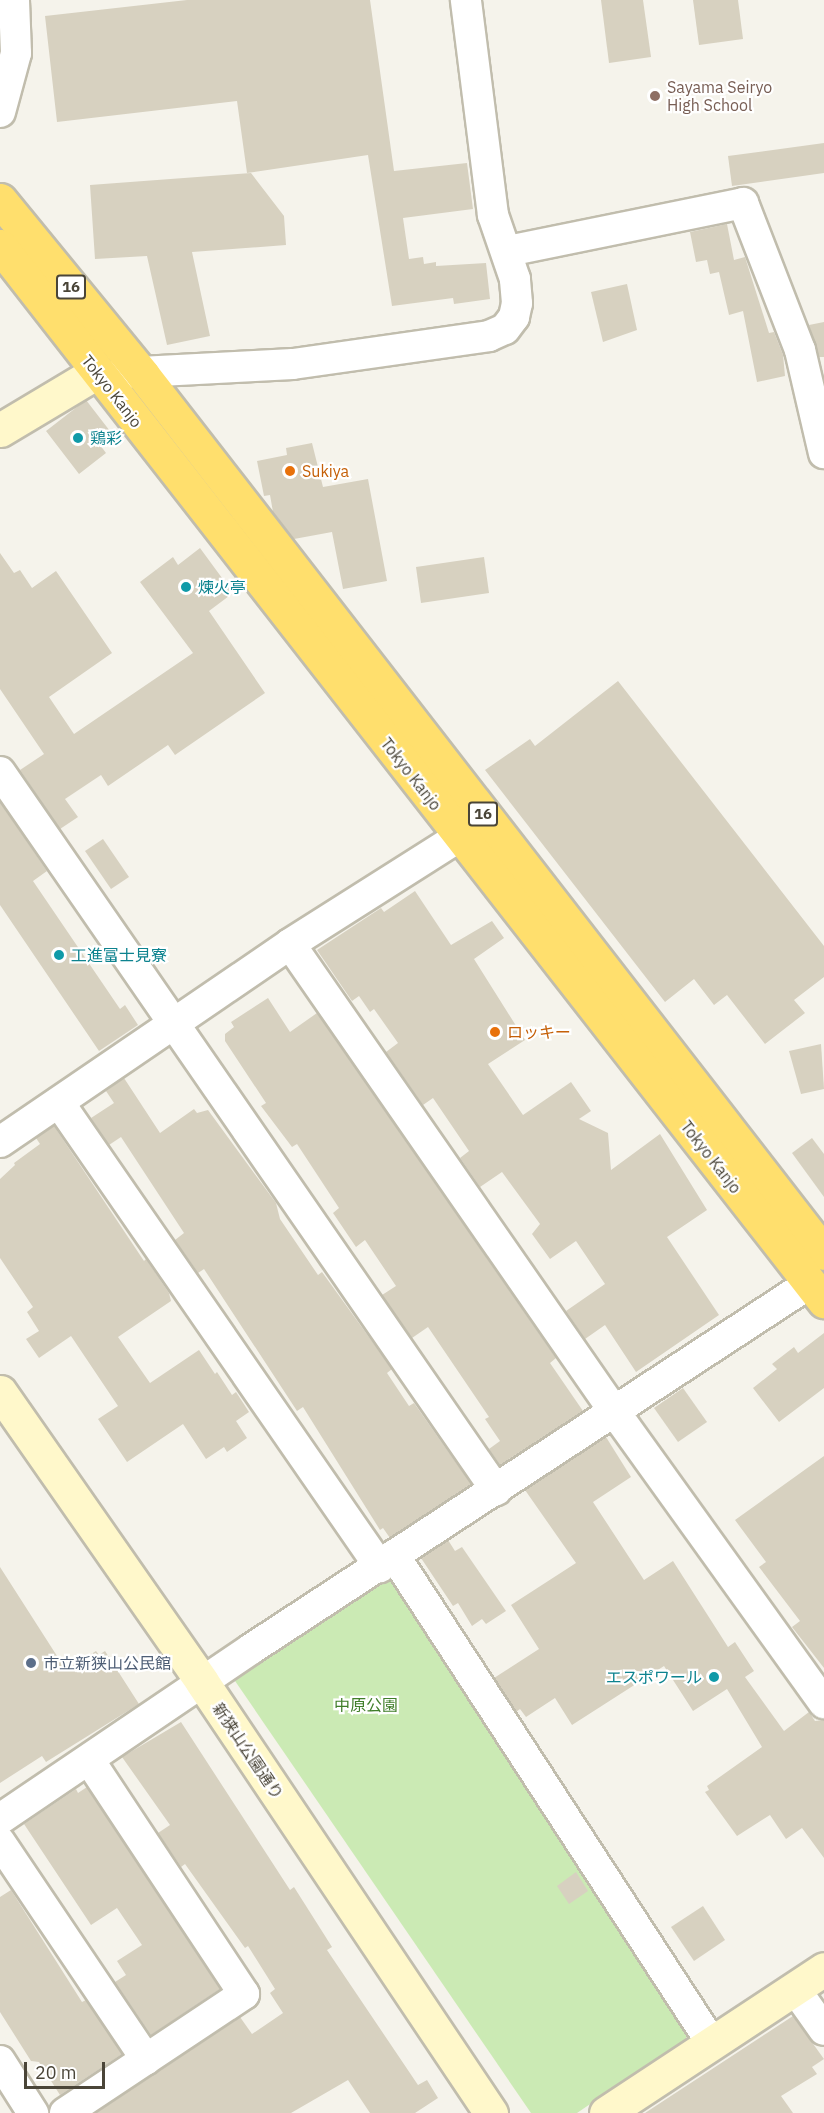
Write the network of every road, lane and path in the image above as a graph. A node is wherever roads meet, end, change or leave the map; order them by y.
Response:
1 (14, 0) edge
2 (466, 0) edge
3 (0, 112) edge
4 (0, 200) edge
5 (0, 246) edge
6 (508, 251) junction
7 (97, 372) junction
8 (143, 375) junction
9 (0, 430) edge
10 (824, 453) edge
11 (0, 772) edge
12 (460, 836) junction
13 (290, 944) junction
14 (176, 1025) junction
15 (60, 1104) junction
16 (0, 1142) edge
17 (824, 1253) edge
18 (817, 1292) edge
19 (0, 1392) edge
20 (614, 1411) junction
21 (496, 1490) junction
22 (387, 1561) junction
23 (202, 1682) junction
24 (824, 1703) edge
25 (90, 1761) junction
26 (0, 1819) edge
27 (0, 1842) edge
28 (824, 1969) edge
29 (795, 1989) junction
30 (824, 2030) edge
31 (711, 2042) junction
32 (146, 2059) junction
33 (0, 2061) edge
34 (33, 2113) edge
35 (64, 2113) edge
36 (491, 2113) edge
37 (606, 2113) edge

1 - 3 street
2 - 6 street
4 - 8 highway, Tokyo Kanjo / 16
5 - 7 highway, Tokyo Kanjo / 16
6 - 8 street
6 - 10 street
7 - 8 street
7 - 9 street
7 - 12 highway, Tokyo Kanjo / 16
8 - 17 highway, Tokyo Kanjo / 16
11 - 14 street
12 - 13 street
12 - 18 highway, Tokyo Kanjo / 16
13 - 14 street
13 - 20 street
14 - 15 street
14 - 21 street
15 - 16 street
15 - 22 street
18 - 20 street
19 - 23 street, 新狭山公園通り
20 - 21 street
20 - 24 street
21 - 22 street
22 - 23 street
22 - 31 street
23 - 25 street
23 - 36 street, 新狭山公園通り
25 - 26 street
25 - 32 street
27 - 32 street
28 - 29 street
29 - 30 street
29 - 31 street
31 - 37 street
32 - 35 street
33 - 34 street

